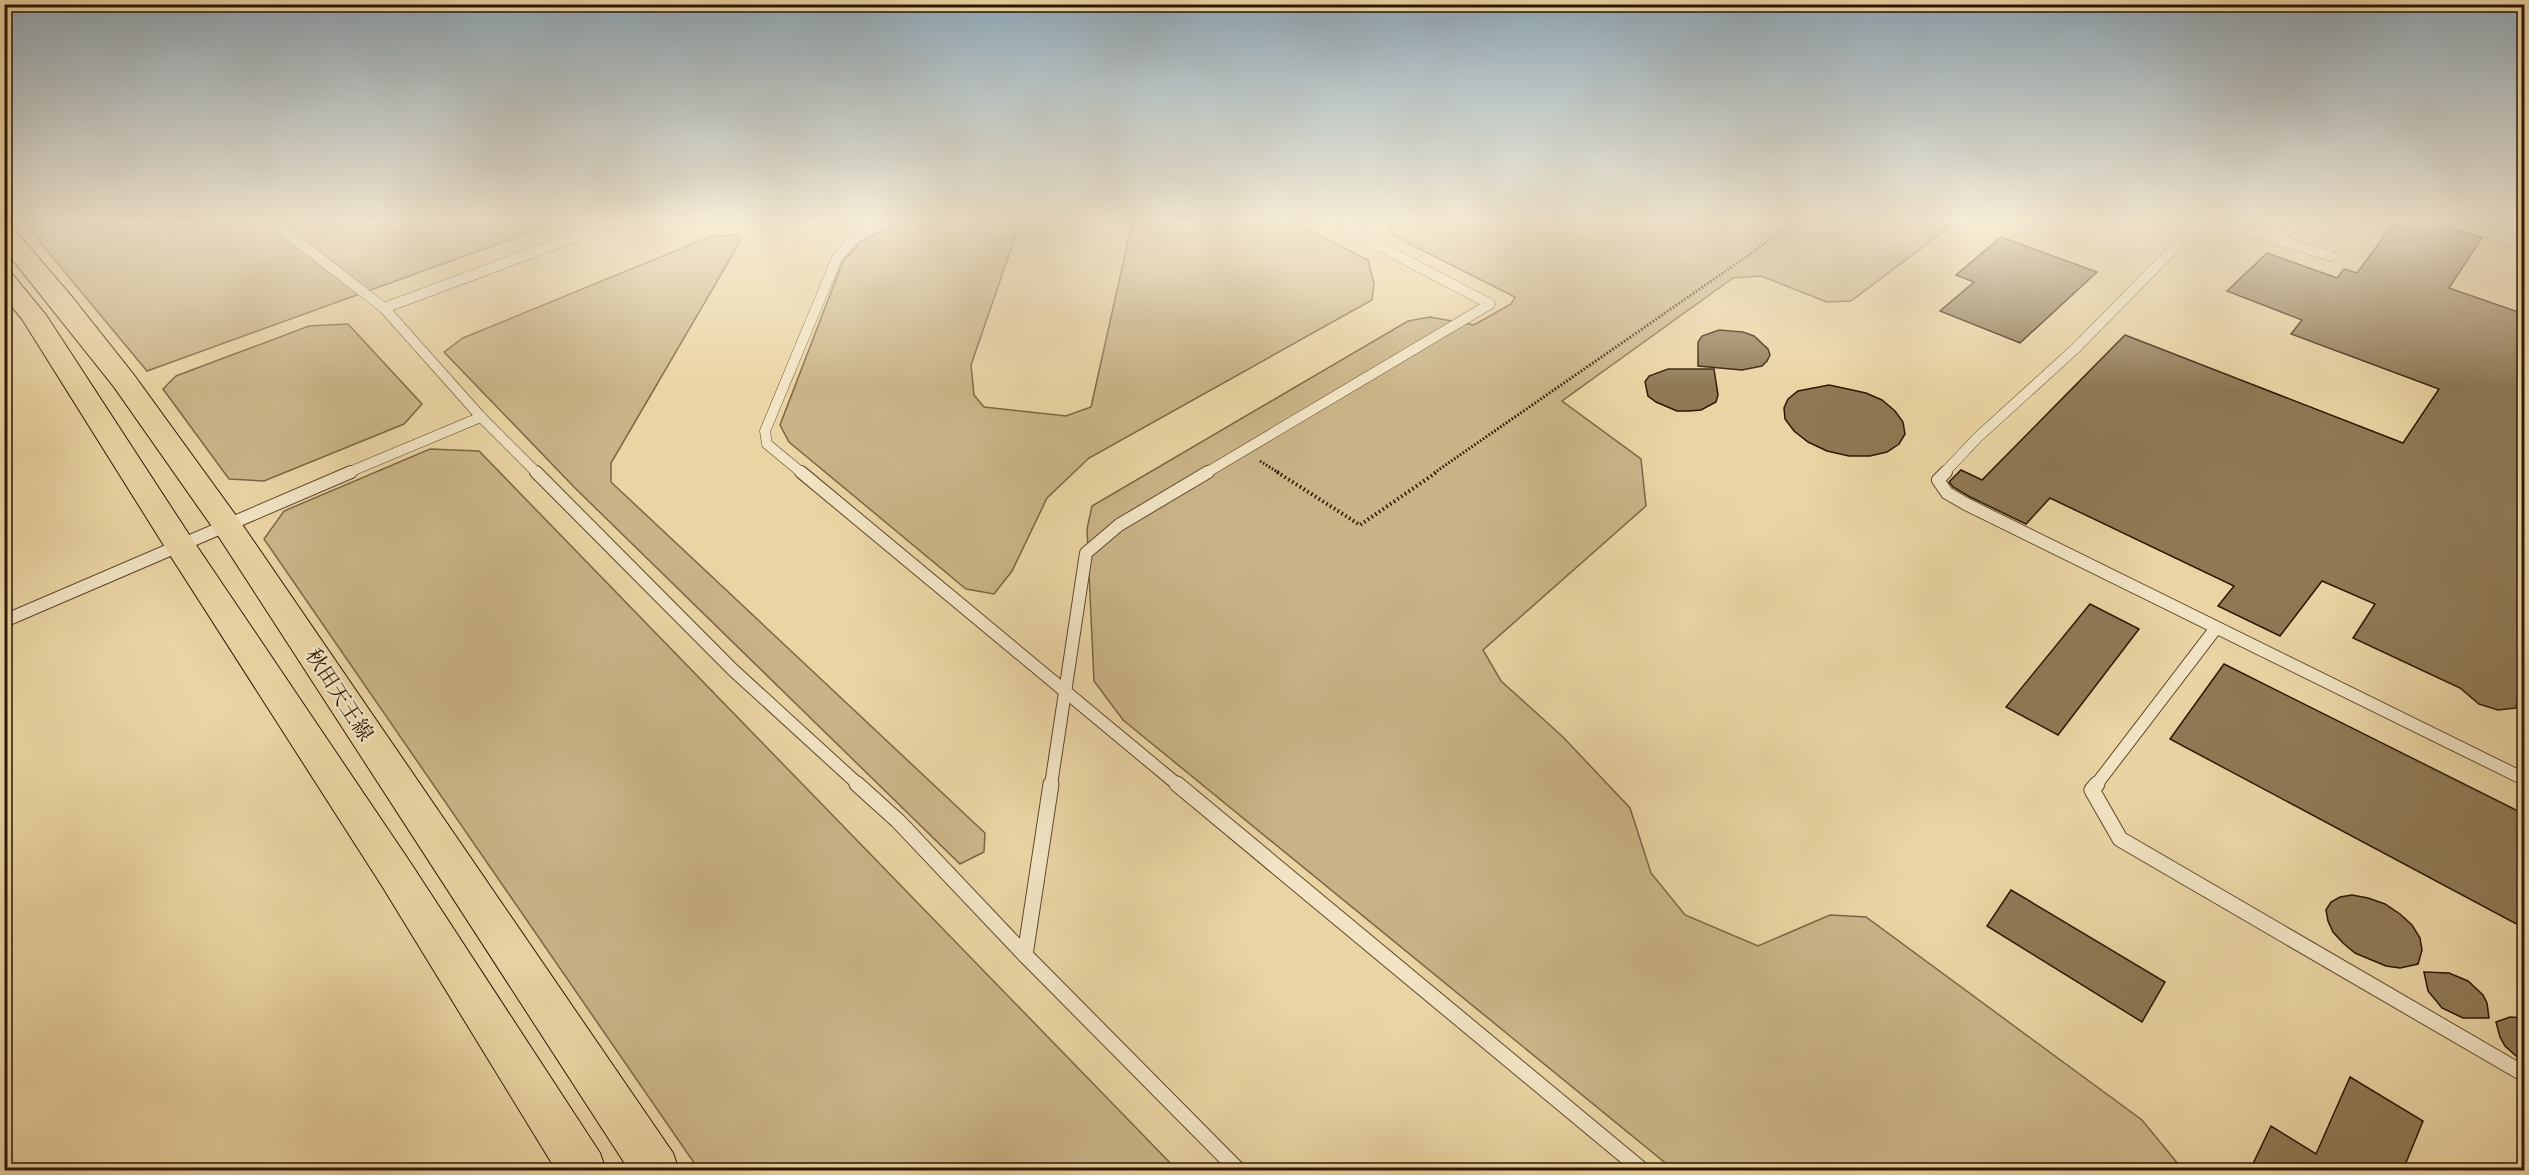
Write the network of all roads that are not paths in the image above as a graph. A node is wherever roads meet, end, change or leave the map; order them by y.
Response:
1 (42, 278) edge
2 (345, 278) edge
3 (465, 278) edge
4 (829, 278) edge
5 (1440, 278) edge
6 (2145, 278) edge
7 (4, 280) edge
8 (384, 308) junction
9 (481, 417) junction
10 (226, 524) junction
11 (178, 544) junction
12 (4, 621) edge
13 (2216, 628) junction
14 (1065, 693) junction
15 (2524, 779) edge
16 (1025, 955) junction
17 (2524, 1074) edge
18 (583, 1170) edge
19 (656, 1170) edge
20 (1238, 1170) edge
21 (1642, 1170) edge

1 - 10 main road, 秋田天王線
2 - 8 lane
3 - 8 lane
4 - 14 lane
5 - 14 lane
6 - 13 lane
7 - 11 main road
8 - 9 lane
9 - 10 lane
9 - 16 lane
10 - 11 lane
10 - 19 main road, 秋田天王線
11 - 12 lane
11 - 18 main road
13 - 15 lane
13 - 17 lane
14 - 16 lane
14 - 21 lane
16 - 20 lane

